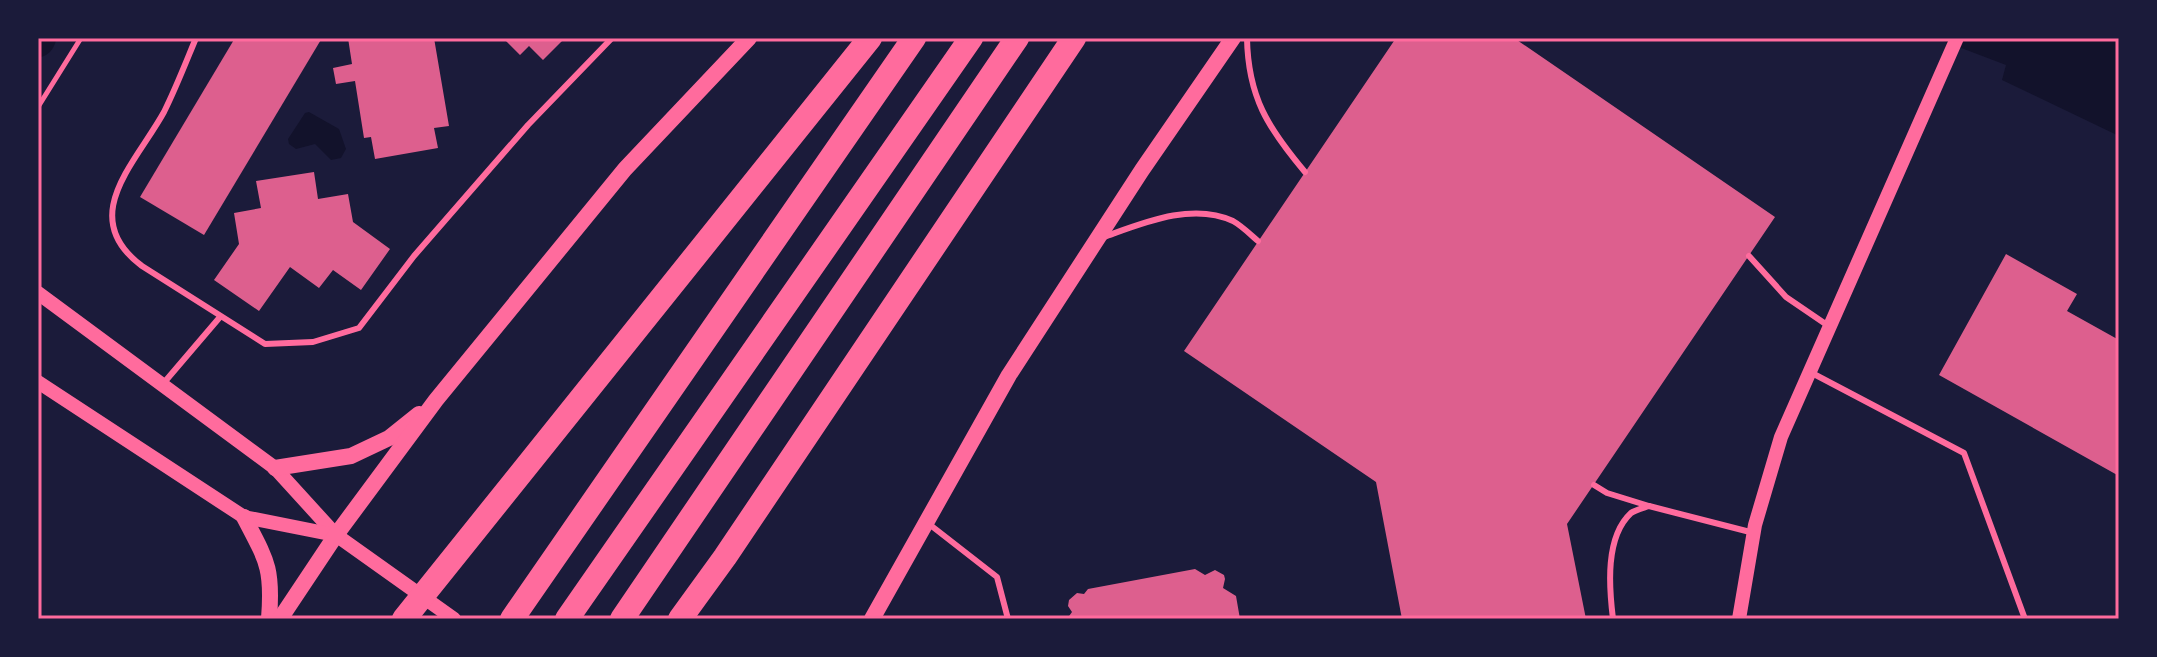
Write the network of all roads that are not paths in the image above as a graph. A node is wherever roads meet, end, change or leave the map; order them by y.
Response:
1 (196, 38) edge
2 (612, 38) edge
3 (749, 38) edge
4 (870, 38) edge
5 (914, 38) edge
6 (971, 38) edge
7 (1017, 38) edge
8 (1074, 38) edge
9 (1233, 38) edge
10 (1247, 38) edge
11 (1957, 38) edge
12 (1305, 172) dead end
13 (1096, 240) junction
14 (1258, 241) dead end
15 (1749, 256) dead end
16 (38, 293) edge
17 (220, 317) junction
18 (1830, 327) junction
19 (1810, 372) junction
20 (38, 382) edge
21 (162, 385) junction
22 (436, 400) junction
23 (275, 468) junction
24 (1594, 485) dead end
25 (1649, 506) junction
26 (244, 517) junction
27 (926, 522) junction
28 (1754, 533) junction
29 (336, 535) junction
30 (269, 619) edge
31 (280, 619) edge
32 (404, 619) edge
33 (454, 619) edge
34 (512, 619) edge
35 (567, 619) edge
36 (622, 619) edge
37 (680, 619) edge
38 (872, 619) edge
39 (1008, 619) edge
40 (1613, 619) edge
41 (1739, 619) edge
42 (2025, 619) edge

1 - 17 lane
2 - 17 lane
3 - 22 main road
4 - 32 highway
5 - 34 highway
6 - 35 highway
7 - 36 highway
8 - 37 highway
9 - 13 main road
10 - 12 lane
11 - 18 street
13 - 14 lane
13 - 27 main road
15 - 18 lane
16 - 21 street
17 - 21 lane
18 - 19 street
19 - 28 street
19 - 42 lane
20 - 26 street
21 - 23 street
22 - 23 main road
22 - 29 main road
23 - 29 street
24 - 25 lane
25 - 28 lane
25 - 40 lane
26 - 29 street
26 - 30 main road
27 - 38 main road
27 - 39 lane
28 - 41 street
29 - 31 main road
29 - 33 street

